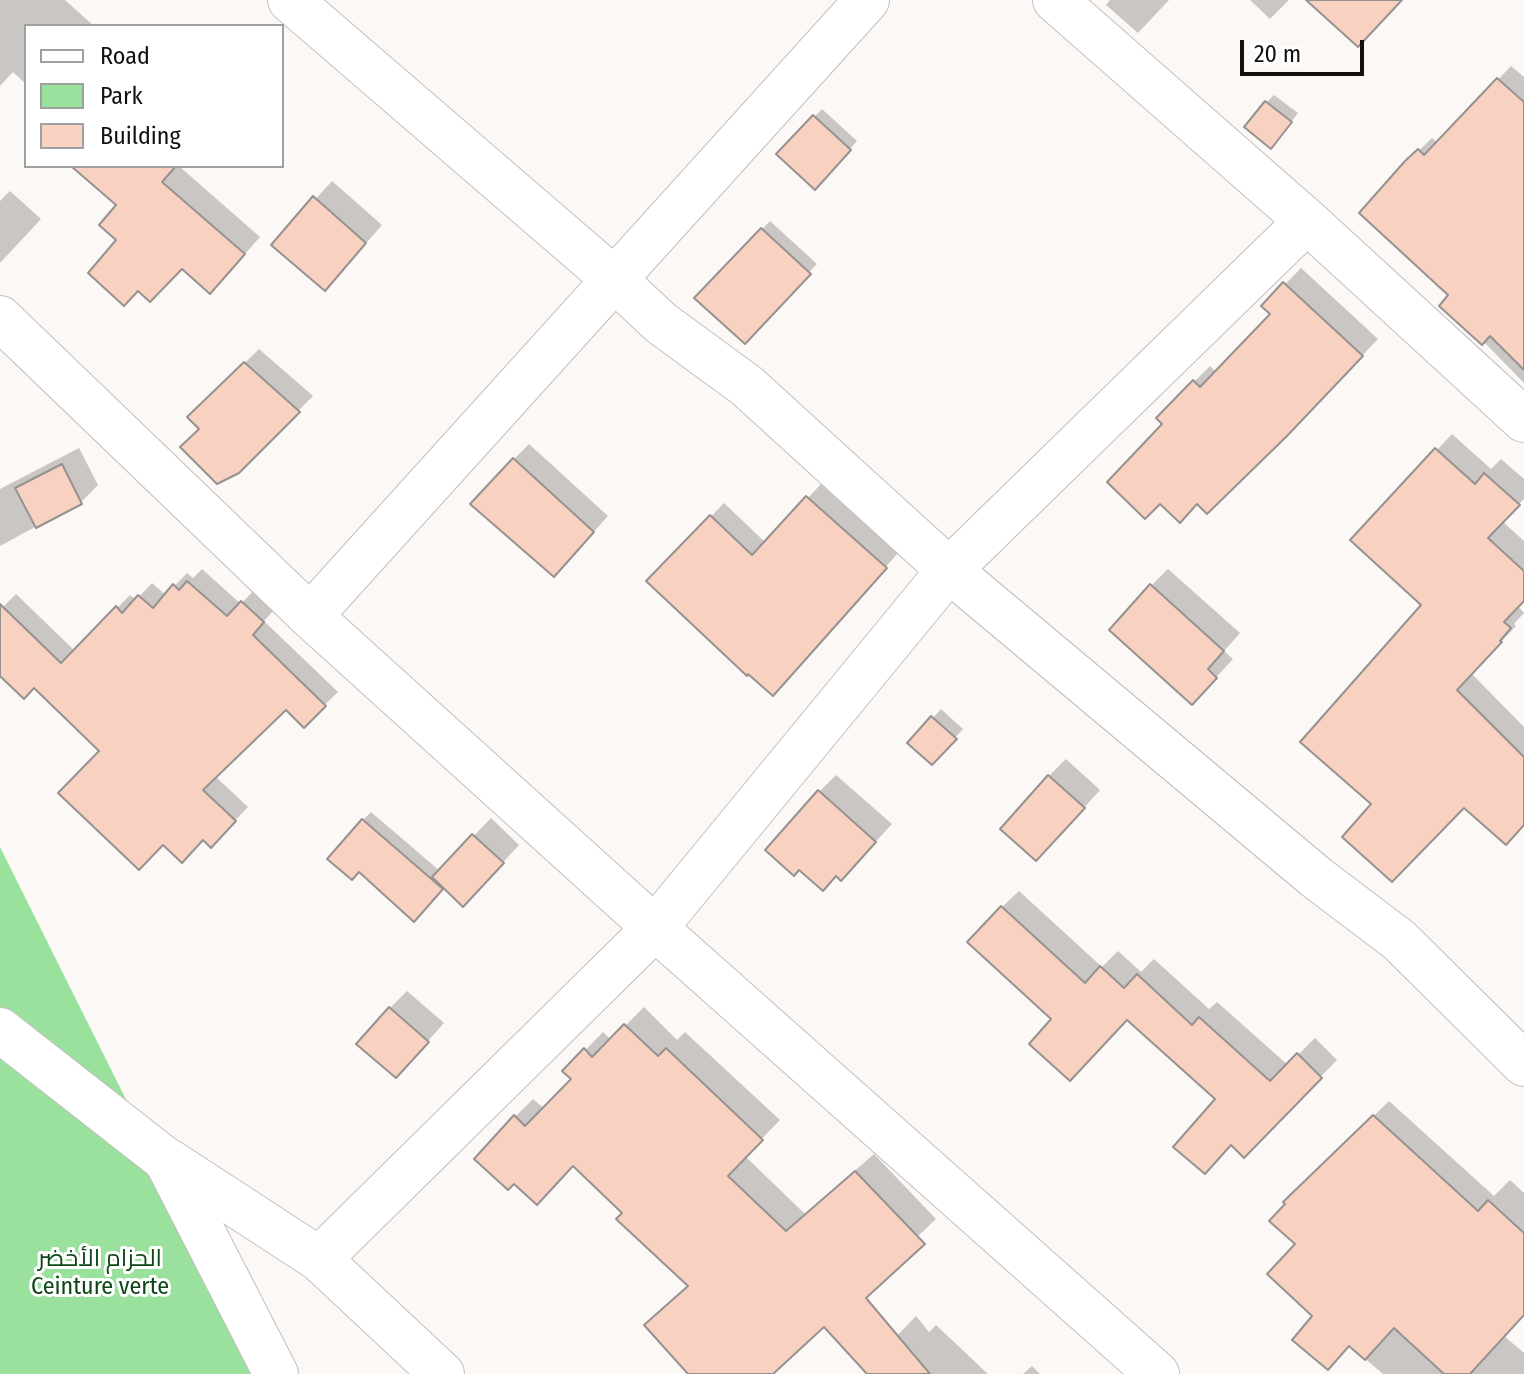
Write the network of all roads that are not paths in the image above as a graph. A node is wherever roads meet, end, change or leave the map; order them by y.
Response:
1 (290, 0) edge
2 (867, 0) edge
3 (1055, 0) edge
4 (1307, 221) junction
5 (615, 280) junction
6 (0, 318) edge
7 (1524, 420) edge
8 (949, 570) junction
9 (310, 616) junction
10 (655, 928) junction
11 (0, 1030) edge
12 (1524, 1064) edge
13 (166, 1160) junction
14 (319, 1259) junction
15 (276, 1374) edge
16 (442, 1374) edge
17 (1157, 1374) edge

1 - 5 street
2 - 5 street
3 - 4 street
4 - 7 street
4 - 8 street
5 - 8 street
5 - 9 street
6 - 9 street
8 - 10 street
8 - 12 street
9 - 10 street
10 - 14 street
10 - 17 street
11 - 13 street
13 - 14 street
13 - 15 street
14 - 16 street

